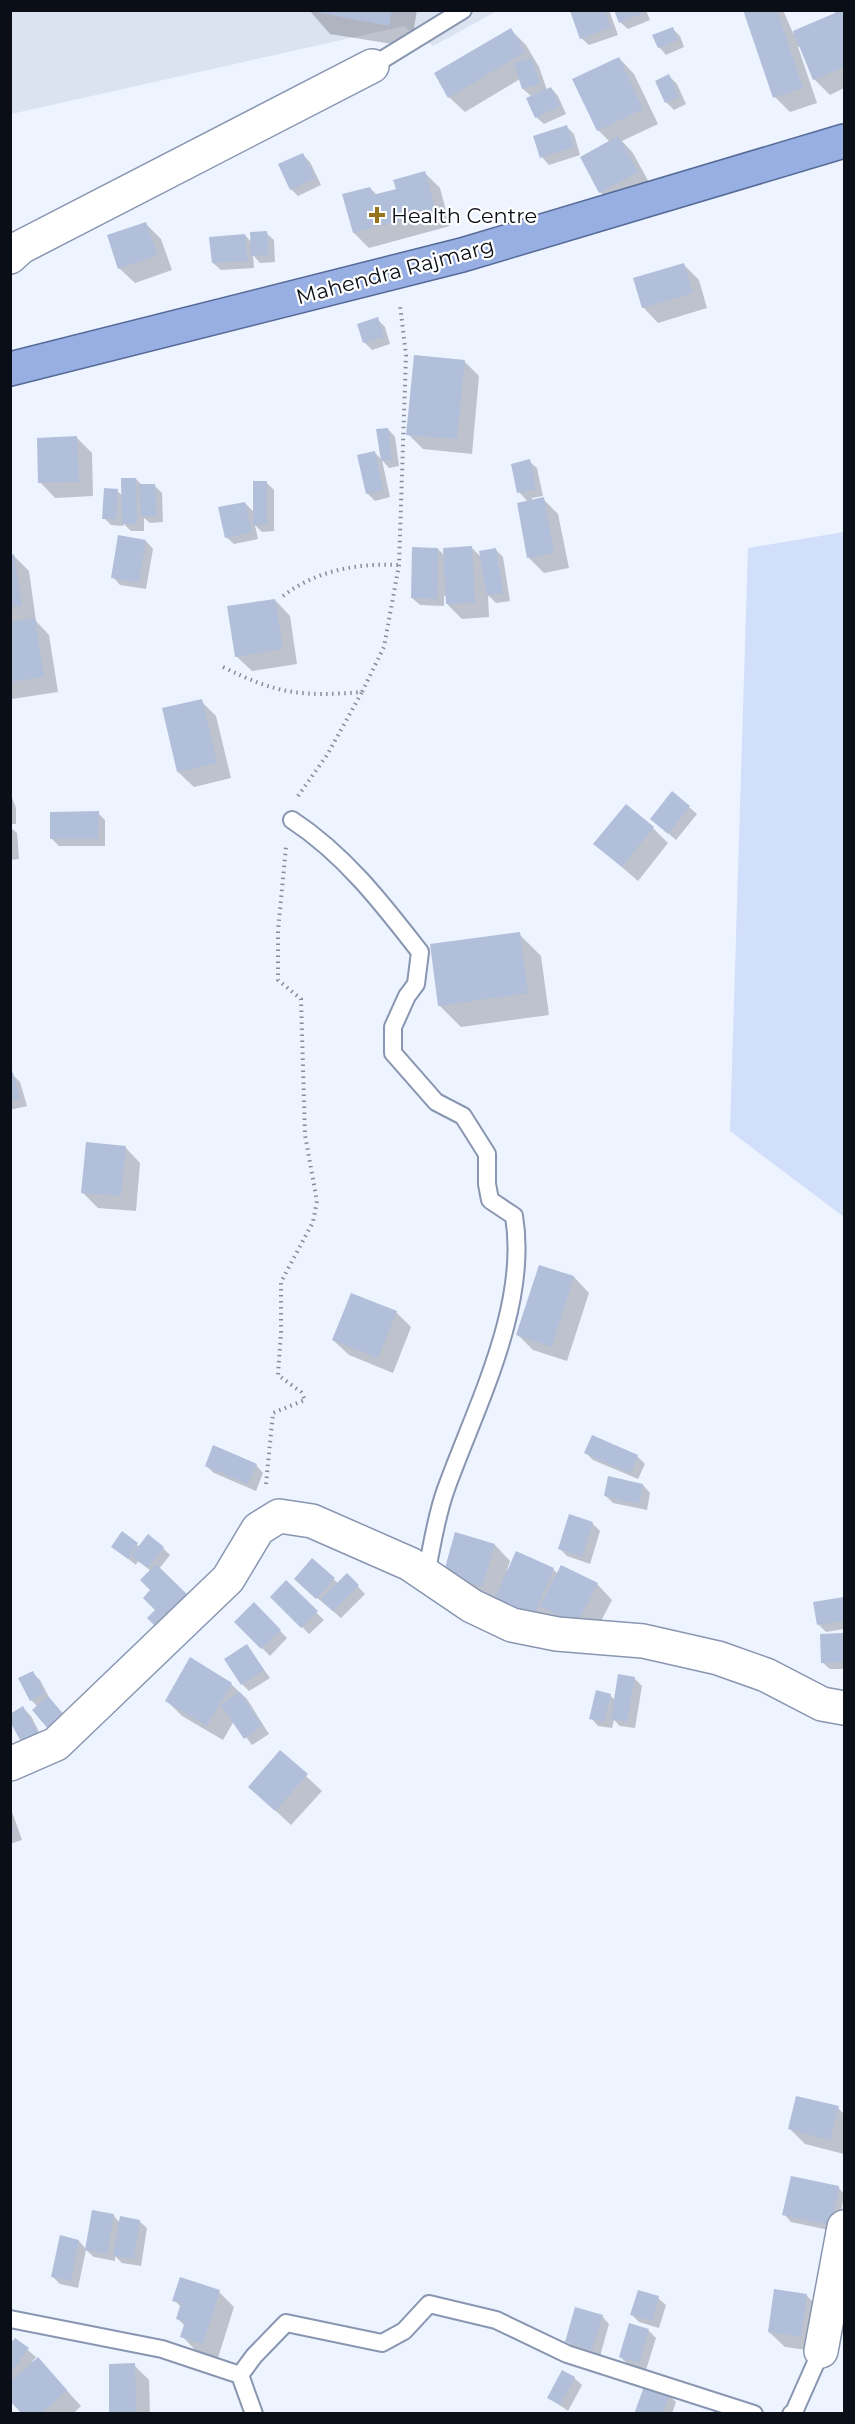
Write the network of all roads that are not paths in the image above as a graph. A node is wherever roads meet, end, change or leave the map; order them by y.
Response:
1 (463, 10) edge
2 (372, 66) joint
3 (844, 141) edge
4 (10, 257) edge
5 (10, 369) edge
6 (292, 820) road end
7 (426, 1574) junction
8 (844, 1708) edge
9 (10, 1764) edge
10 (844, 2227) edge
11 (10, 2319) edge
12 (844, 2323) edge
13 (820, 2350) junction
14 (240, 2374) junction
15 (793, 2413) edge
16 (254, 2414) edge
17 (754, 2414) edge

1 - 2 lane
2 - 4 street
3 - 5 highway, Mahendra Rajmarg
6 - 7 lane
7 - 8 street
7 - 9 street
10 - 13 street
11 - 14 lane
12 - 13 street
13 - 15 lane
14 - 16 lane
14 - 17 lane

